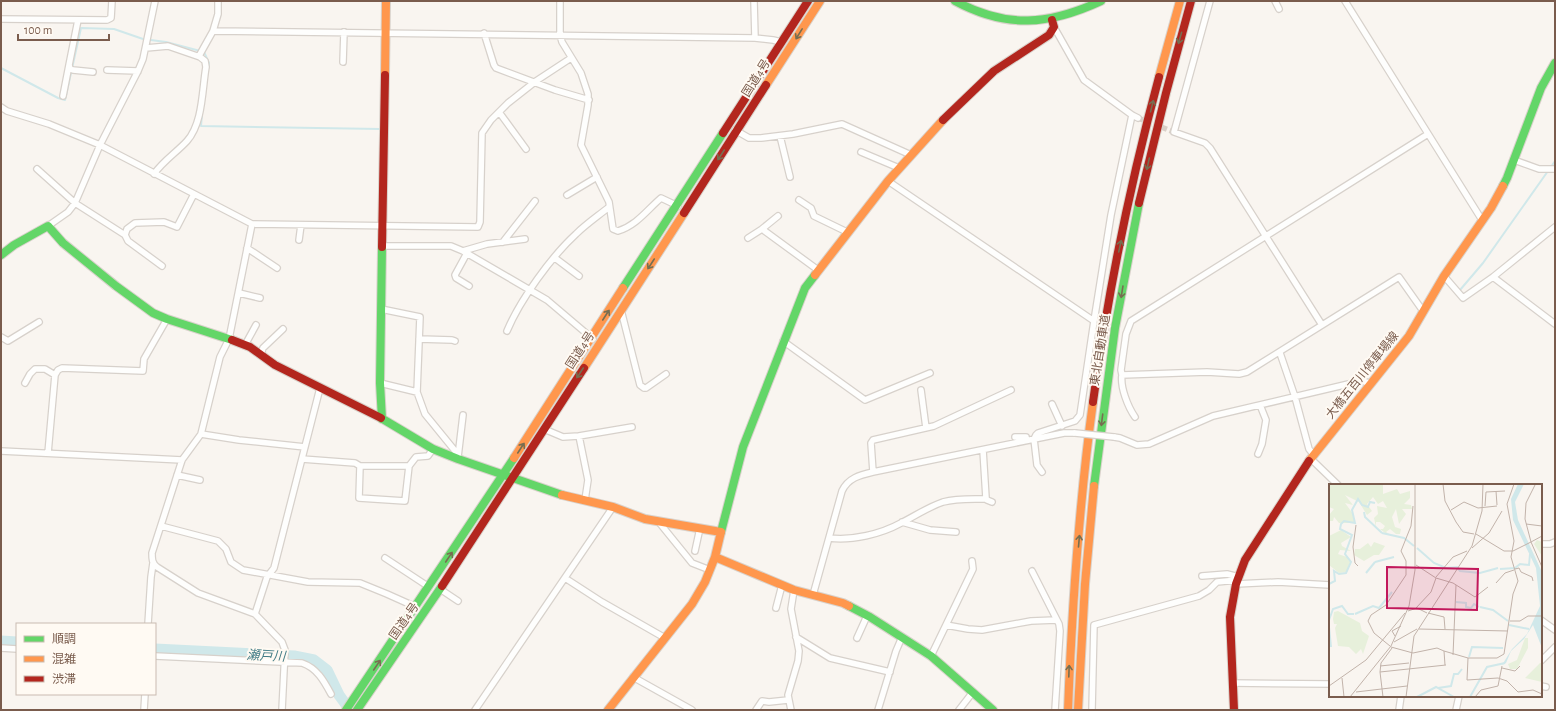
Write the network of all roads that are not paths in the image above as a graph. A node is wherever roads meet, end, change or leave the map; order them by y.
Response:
1 (112, 1) edge
2 (155, 1) edge
3 (218, 1) edge
4 (386, 1) edge
5 (560, 1) edge
6 (754, 1) edge
7 (808, 1) edge
8 (820, 1) edge
9 (1102, 1) edge
10 (1180, 1) edge
11 (1191, 1) edge
12 (1210, 1) edge
13 (1275, 1) edge
14 (1345, 1) edge
15 (958, 2) edge
16 (1279, 9) dead end
17 (1, 19) edge
18 (78, 20) junction
19 (1053, 23) junction
20 (213, 30) junction
21 (344, 32) junction
22 (386, 32) junction
23 (484, 34) junction
24 (560, 35) junction
25 (755, 38) junction
26 (781, 42) junction
27 (147, 43) junction
28 (199, 56) junction
29 (571, 58) junction
30 (343, 62) dead end
31 (1555, 63) edge
32 (69, 65) junction
33 (107, 70) dead end
34 (138, 71) junction
35 (93, 72) dead end
36 (535, 82) junction
37 (63, 96) dead end
38 (589, 100) junction
39 (1, 107) edge
40 (499, 112) junction
41 (1132, 116) junction
42 (1138, 118) tunnel mouth
43 (727, 126) junction
44 (737, 132) junction
45 (1428, 134) junction
46 (780, 136) junction
47 (100, 145) junction
48 (526, 149) dead end
49 (861, 152) dead end
50 (911, 154) junction
51 (1514, 160) junction
52 (899, 168) junction
53 (37, 169) dead end
54 (1555, 169) edge
55 (154, 174) junction
56 (597, 177) junction
57 (790, 177) dead end
58 (888, 181) junction
59 (194, 194) junction
60 (567, 195) dead end
61 (799, 200) dead end
62 (535, 201) dead end
63 (75, 203) junction
64 (676, 205) junction
65 (609, 207) junction
66 (685, 211) junction
67 (778, 216) dead end
68 (1482, 220) junction
69 (252, 224) junction
70 (301, 225) junction
71 (383, 225) junction
72 (48, 226) junction
73 (1555, 227) edge
74 (762, 229) junction
75 (847, 232) junction
76 (125, 235) junction
77 (1265, 237) junction
78 (748, 238) dead end
79 (525, 239) dead end
80 (298, 240) dead end
81 (503, 242) junction
82 (382, 246) junction
83 (247, 248) junction
84 (465, 252) junction
85 (1, 255) edge
86 (555, 258) junction
87 (162, 266) dead end
88 (277, 268) dead end
89 (818, 270) junction
90 (579, 276) dead end
91 (1444, 276) junction
92 (1493, 277) junction
93 (469, 286) dead end
94 (530, 290) junction
95 (239, 293) junction
96 (260, 298) dead end
97 (381, 310) junction
98 (621, 310) junction
99 (1423, 311) junction
100 (167, 319) junction
101 (1094, 321) junction
102 (39, 322) dead end
103 (1555, 324) edge
104 (256, 325) dead end
105 (1322, 325) junction
106 (283, 329) dead end
107 (507, 331) dead end
108 (1, 337) edge
109 (229, 338) junction
110 (591, 338) junction
111 (419, 339) junction
112 (455, 341) dead end
113 (784, 341) junction
114 (599, 343) junction
115 (245, 345) junction
116 (1280, 353) junction
117 (260, 355) junction
118 (930, 373) dead end
119 (666, 374) dead end
120 (55, 375) junction
121 (1122, 375) junction
122 (380, 383) junction
123 (1370, 383) junction
124 (25, 384) dead end
125 (320, 388) junction
126 (921, 390) dead end
127 (1011, 390) dead end
128 (417, 392) junction
129 (1295, 397) junction
130 (1052, 404) dead end
131 (1260, 405) junction
132 (463, 415) dead end
133 (1135, 416) dead end
134 (382, 419) junction
135 (1062, 426) junction
136 (632, 427) dead end
137 (926, 428) junction
138 (544, 429) junction
139 (201, 434) junction
140 (579, 436) junction
141 (1015, 437) dead end
142 (1035, 437) junction
143 (305, 447) junction
144 (433, 449) junction
145 (983, 450) junction
146 (1, 451) edge
147 (48, 453) junction
148 (1258, 454) dead end
149 (1311, 456) junction
150 (302, 459) junction
151 (458, 459) junction
152 (182, 460) junction
153 (360, 466) junction
154 (409, 466) junction
155 (873, 472) junction
156 (1042, 472) dead end
157 (504, 474) junction
158 (177, 475) junction
159 (514, 477) junction
160 (200, 480) dead end
161 (1337, 484) edge
162 (585, 500) junction
163 (613, 507) junction
164 (658, 521) junction
165 (902, 522) junction
166 (161, 526) junction
167 (700, 528) junction
168 (721, 532) junction
169 (956, 532) dead end
170 (829, 538) junction
171 (1555, 542) edge
172 (1542, 544) edge
173 (695, 551) dead end
174 (715, 557) junction
175 (385, 558) dead end
176 (972, 561) dead end
177 (153, 563) junction
178 (710, 570) junction
179 (1032, 571) dead end
180 (269, 574) junction
181 (1202, 576) dead end
182 (565, 578) junction
183 (1237, 581) junction
184 (782, 585) junction
185 (429, 586) junction
186 (1329, 586) edge
187 (440, 589) junction
188 (794, 590) junction
189 (813, 595) junction
190 (458, 601) dead end
191 (416, 607) junction
192 (776, 608) dead end
193 (255, 614) junction
194 (867, 616) junction
195 (1056, 620) junction
196 (1542, 621) edge
197 (148, 623) edge
198 (946, 625) junction
199 (1555, 630) edge
200 (796, 637) junction
201 (902, 637) junction
202 (665, 638) junction
203 (857, 638) dead end
204 (1555, 647) edge
205 (1, 648) edge
206 (16, 649) edge
207 (156, 656) edge
208 (931, 656) junction
209 (1542, 660) edge
210 (284, 661) junction
211 (890, 672) junction
212 (633, 677) junction
213 (1232, 683) junction
214 (1329, 684) edge
215 (973, 692) junction
216 (331, 694) dead end
217 (145, 695) edge
218 (1401, 697) edge
219 (1459, 697) edge
220 (788, 700) junction
221 (144, 710) edge
222 (282, 710) edge
223 (346, 710) edge
224 (357, 710) edge
225 (475, 710) edge
226 (608, 710) edge
227 (692, 710) edge
228 (756, 710) edge
229 (790, 710) edge
230 (878, 710) edge
231 (959, 710) edge
232 (993, 710) edge
233 (1055, 710) edge
234 (1068, 710) edge
235 (1078, 710) edge
236 (1092, 710) edge
237 (1234, 710) edge
238 (1400, 710) edge
239 (1456, 710) edge

1 - 18 street
2 - 27 street
3 - 20 street
4 - 22 main road
5 - 24 street
6 - 25 street
7 - 26 main road, 国道4号
8 -> 44 main road, 国道4号
9 - 19 main road
234 -> 10 main road, 東北自動車道
11 -> 235 main road, 東北自動車道
12 - 77 street
13 - 16 street
14 - 45 street
15 - 19 main road
17 - 18 street
18 - 32 street
19 - 41 street
19 - 50 main road
20 - 21 street
20 - 28 street
21 - 22 street
21 - 30 street
22 - 23 street
22 - 71 main road
23 - 24 street
23 - 36 street
24 - 25 street
24 - 29 street
25 - 26 street
26 - 43 main road, 国道4号
27 - 28 street
27 - 34 street
28 - 55 street
29 - 36 street
29 - 38 street
31 - 51 main road, 大橋五百川停車場線
32 - 35 street
32 - 37 street
33 - 34 street
34 - 47 street
36 - 38 street
36 - 40 street
38 - 56 street
39 - 47 street
40 - 48 street
40 - 71 street
41 - 42 street
41 - 101 street
43 - 44 street
43 - 64 main road, 国道4号
44 - 46 street
44 -> 66 main road, 国道4号
45 - 68 street
45 - 77 street
46 - 50 street
46 - 57 street
47 - 55 street
47 - 63 street
49 - 52 street
50 - 52 main road
51 - 54 street
51 - 68 main road, 大橋五百川停車場線
52 - 58 main road
53 - 63 street
55 - 59 street
56 - 60 street
56 - 65 street
58 - 75 main road
58 - 101 street
59 - 69 street
59 - 76 street
61 - 75 street
62 - 81 street
63 - 72 street
63 - 76 street
64 - 65 street
64 - 66 street
110 -> 64 main road, 国道4号
65 - 86 street
66 -> 98 main road, 国道4号
67 - 74 street
68 - 91 main road, 大橋五百川停車場線
69 - 70 street
69 - 83 street
70 - 71 street
70 - 80 street
71 - 82 main road
72 - 85 main road
72 - 100 main road
73 - 92 street
74 - 78 street
74 - 89 street
75 - 89 main road
76 - 87 street
77 - 105 street
77 - 121 street
79 - 81 street
81 - 84 street
82 - 84 street
82 - 97 main road
83 - 88 street
83 - 95 street
84 - 93 street
84 - 94 street
86 - 90 street
86 - 94 street
89 - 113 main road
91 - 92 street
91 - 99 main road, 大橋五百川停車場線
92 - 103 street
94 - 107 street
94 - 110 street
95 - 96 street
95 - 109 street
97 - 111 street
97 - 122 main road
98 - 114 main road, 国道4号
98 - 119 street
99 - 105 street
99 - 123 main road, 大橋五百川停車場線
100 - 109 main road
100 - 120 street
101 - 135 street
102 - 108 street
104 - 115 street
105 - 116 street
106 - 117 street
109 - 115 main road
109 - 139 street
110 - 114 street
157 -> 110 main road, 国道4号
111 - 112 street
111 - 128 street
113 - 118 street
113 - 168 main road
114 -> 138 main road, 国道4号
115 - 117 main road
116 - 121 street
116 - 129 street
117 - 125 main road
120 - 124 street
120 - 147 street
121 - 133 street
122 - 128 street
122 - 134 main road
123 - 129 street
123 - 149 main road, 大橋五百川停車場線
125 - 134 main road
125 - 143 street
126 - 137 street
127 - 137 street
128 - 151 street
129 - 131 street
129 - 149 street
130 - 135 street
131 - 142 street, bridge
131 - 148 street
132 - 151 street
134 - 144 main road
135 - 142 street
136 - 140 street
137 - 155 street
138 - 140 street
138 - 159 main road, 国道4号
139 - 143 street
139 - 152 street
140 - 162 street
141 - 142 street
142 - 145 street
142 - 156 street
143 - 150 street
144 - 151 main road
144 - 154 street
145 - 155 street
145 - 165 street
146 - 147 street
147 - 152 street
149 - 161 street
149 - 183 main road, 大橋五百川停車場線
150 - 153 street
150 - 180 street
151 - 157 main road
152 - 158 street
153 - 154 street
153 - 154 street
155 - 170 street
157 - 159 main road
185 -> 157 main road, 国道4号
158 - 160 street
158 - 166 street
159 - 162 main road
159 - 187 main road, 国道4号
162 - 163 main road
163 - 164 main road
163 - 182 street
164 - 167 main road
164 - 178 street
165 - 169 street
165 - 170 street
166 - 177 street
166 - 180 street
167 - 168 main road
167 - 173 street
168 - 174 main road
170 - 189 street
171 - 172 street
174 - 178 main road
174 - 184 main road
175 - 185 street
176 - 198 street
177 - 193 street
177 - 197 street
178 - 202 main road
179 - 195 street
180 - 191 street
180 - 193 street
181 - 183 street
182 - 202 street
182 - 225 street
183 - 186 street
183 - 213 main road, 大橋五百川停車場線
183 - 236 street
184 - 188 main road
184 - 192 street
185 - 191 main road, 国道4号
187 - 190 street
187 - 224 main road, 国道4号
188 - 189 main road
188 - 200 street
189 - 194 main road
223 -> 191 main road, 国道4号
193 - 210 street
194 - 201 main road
194 - 203 street
195 - 198 street
195 - 233 street
196 - 199 street
198 - 208 street
200 - 211 street
200 - 220 street
201 - 208 main road
201 - 211 street
202 - 212 main road
204 - 209 street
205 - 206 street
207 - 210 street
208 - 215 main road
210 - 216 street
210 - 222 street
211 - 230 street
212 - 226 main road
212 - 227 street
213 - 214 street
213 - 237 main road, 大橋五百川停車場線
215 - 231 street
215 - 232 main road
217 - 221 street
218 - 238 street
219 - 239 street
220 - 228 street
220 - 229 street

